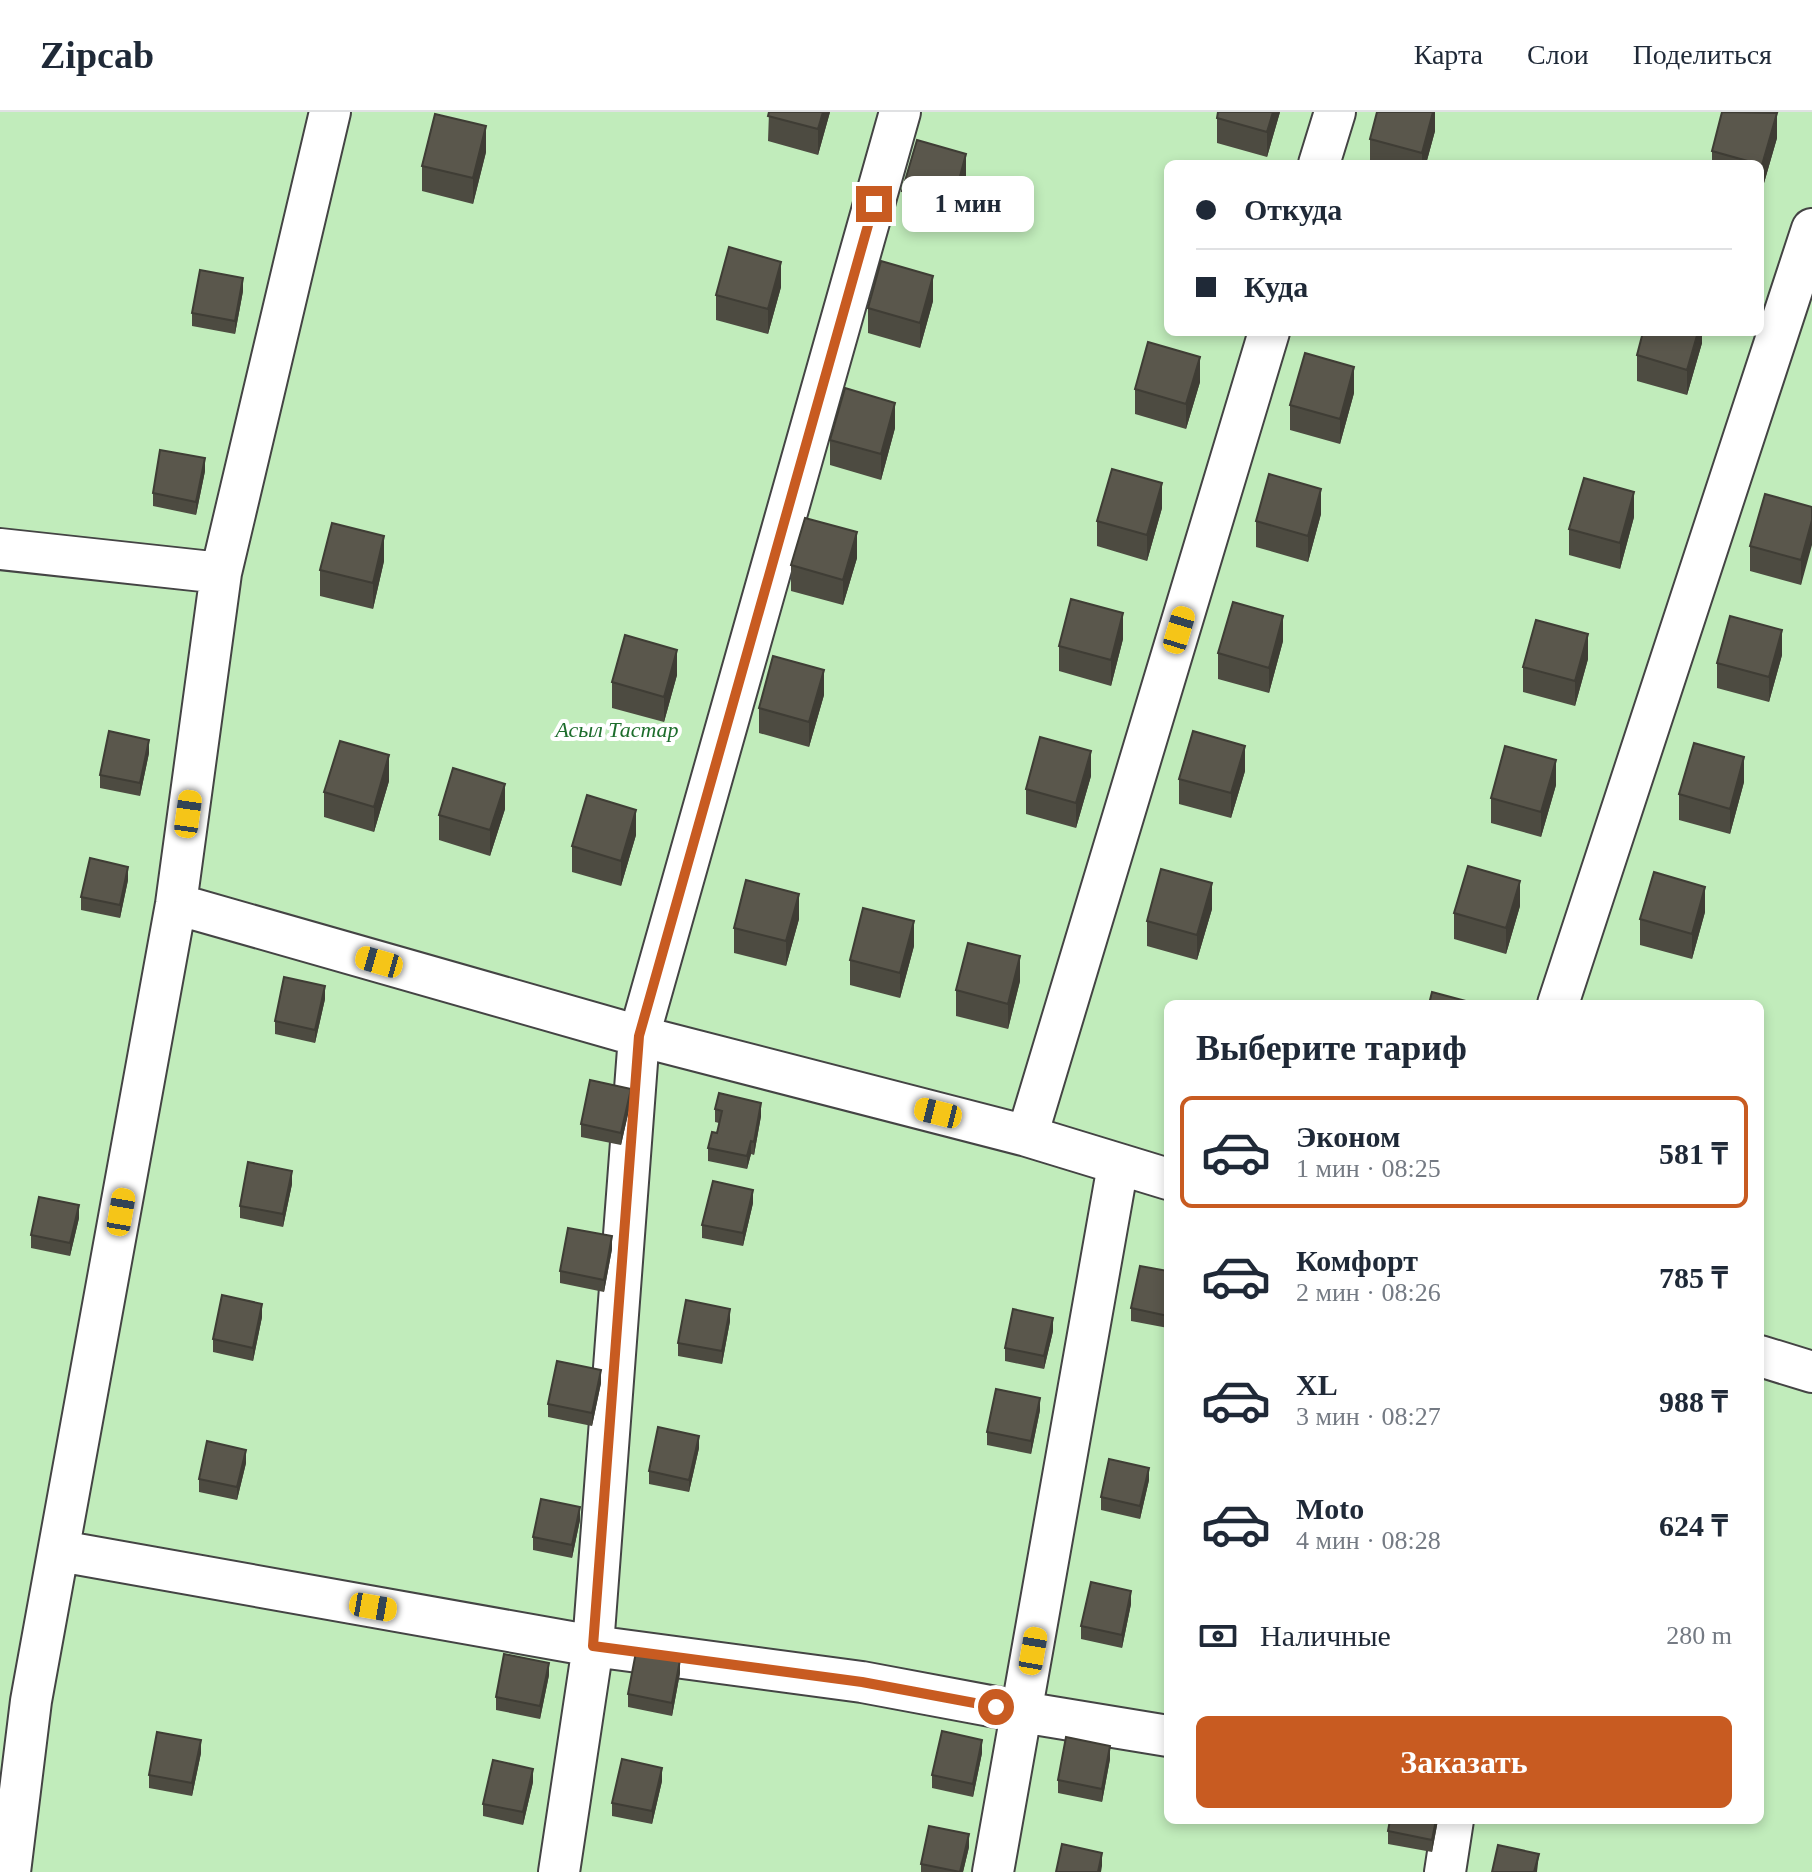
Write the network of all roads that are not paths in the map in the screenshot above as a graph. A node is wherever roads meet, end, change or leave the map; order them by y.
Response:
1 (330, 112) edge
2 (900, 112) edge
3 (1335, 112) edge
4 (1320, 160) edge
5 (1812, 229) edge
6 (1268, 336) edge
7 (0, 549) edge
8 (221, 573) junction
9 (176, 904) junction
10 (1559, 1000) edge
11 (639, 1036) junction
12 (1027, 1136) junction
13 (1118, 1165) junction
14 (1164, 1178) edge
15 (1764, 1357) edge
16 (1812, 1372) edge
17 (60, 1551) junction
18 (593, 1646) junction
19 (1022, 1712) junction
20 (1164, 1735) edge
21 (1452, 1824) edge
22 (10, 1872) edge
23 (559, 1872) edge
24 (993, 1872) edge
25 (1445, 1872) edge

1 - 8 street
2 - 11 street
3 - 4 street
5 - 10 street
6 - 12 street
7 - 8 street
8 - 9 street
9 - 11 street
9 - 17 street
11 - 12 street
11 - 18 street
12 - 13 street
13 - 14 street
13 - 19 street
15 - 16 street
17 - 18 street
17 - 22 street
18 - 19 street
18 - 23 street
19 - 20 street
19 - 24 street
21 - 25 street

